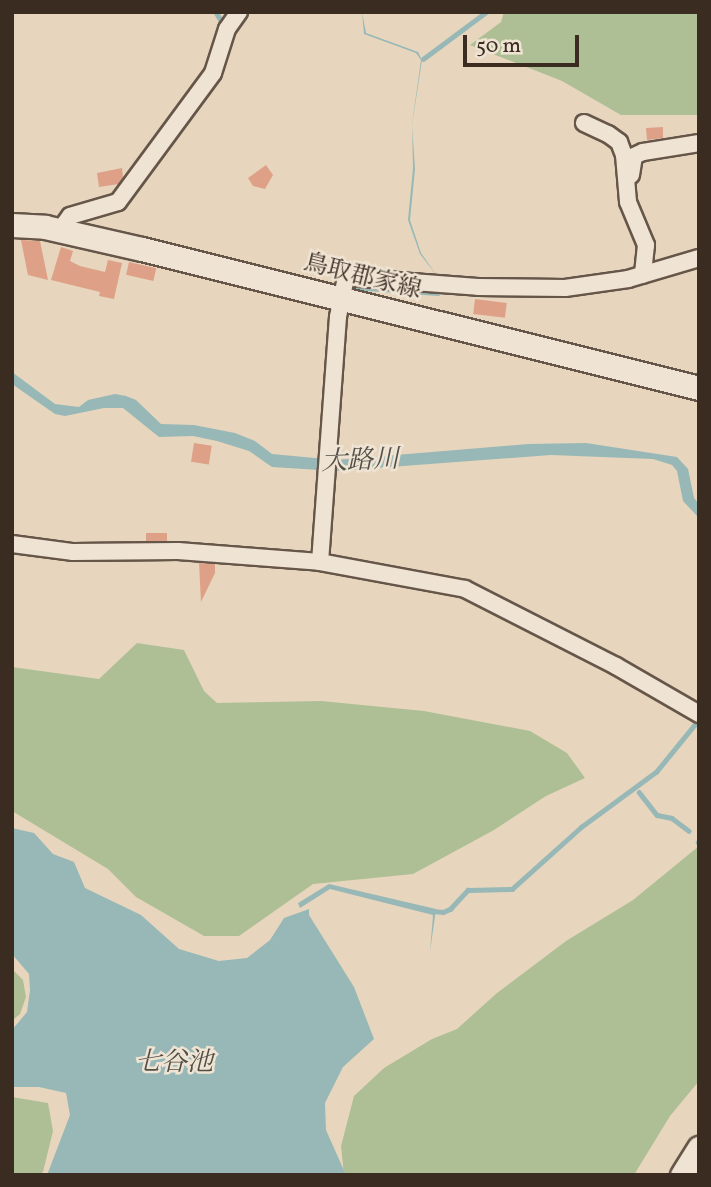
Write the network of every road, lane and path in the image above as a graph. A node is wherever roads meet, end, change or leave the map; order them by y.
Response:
1 (239, 12) edge
2 (584, 123) dead end
3 (699, 143) edge
4 (628, 189) junction
5 (12, 225) edge
6 (60, 230) junction
7 (699, 258) edge
8 (643, 275) junction
9 (342, 301) junction
10 (699, 388) edge
11 (12, 544) edge
12 (320, 562) junction
13 (699, 714) edge
14 (699, 1148) edge
15 (682, 1175) edge

1 - 6 street
2 - 4 street
3 - 4 street
4 - 8 street
5 - 6 main road, 鳥取郡家線
6 - 9 main road, 鳥取郡家線
7 - 8 street
8 - 9 street
9 - 10 main road, 鳥取郡家線
9 - 12 street
11 - 12 street
12 - 13 street
14 - 15 main road

